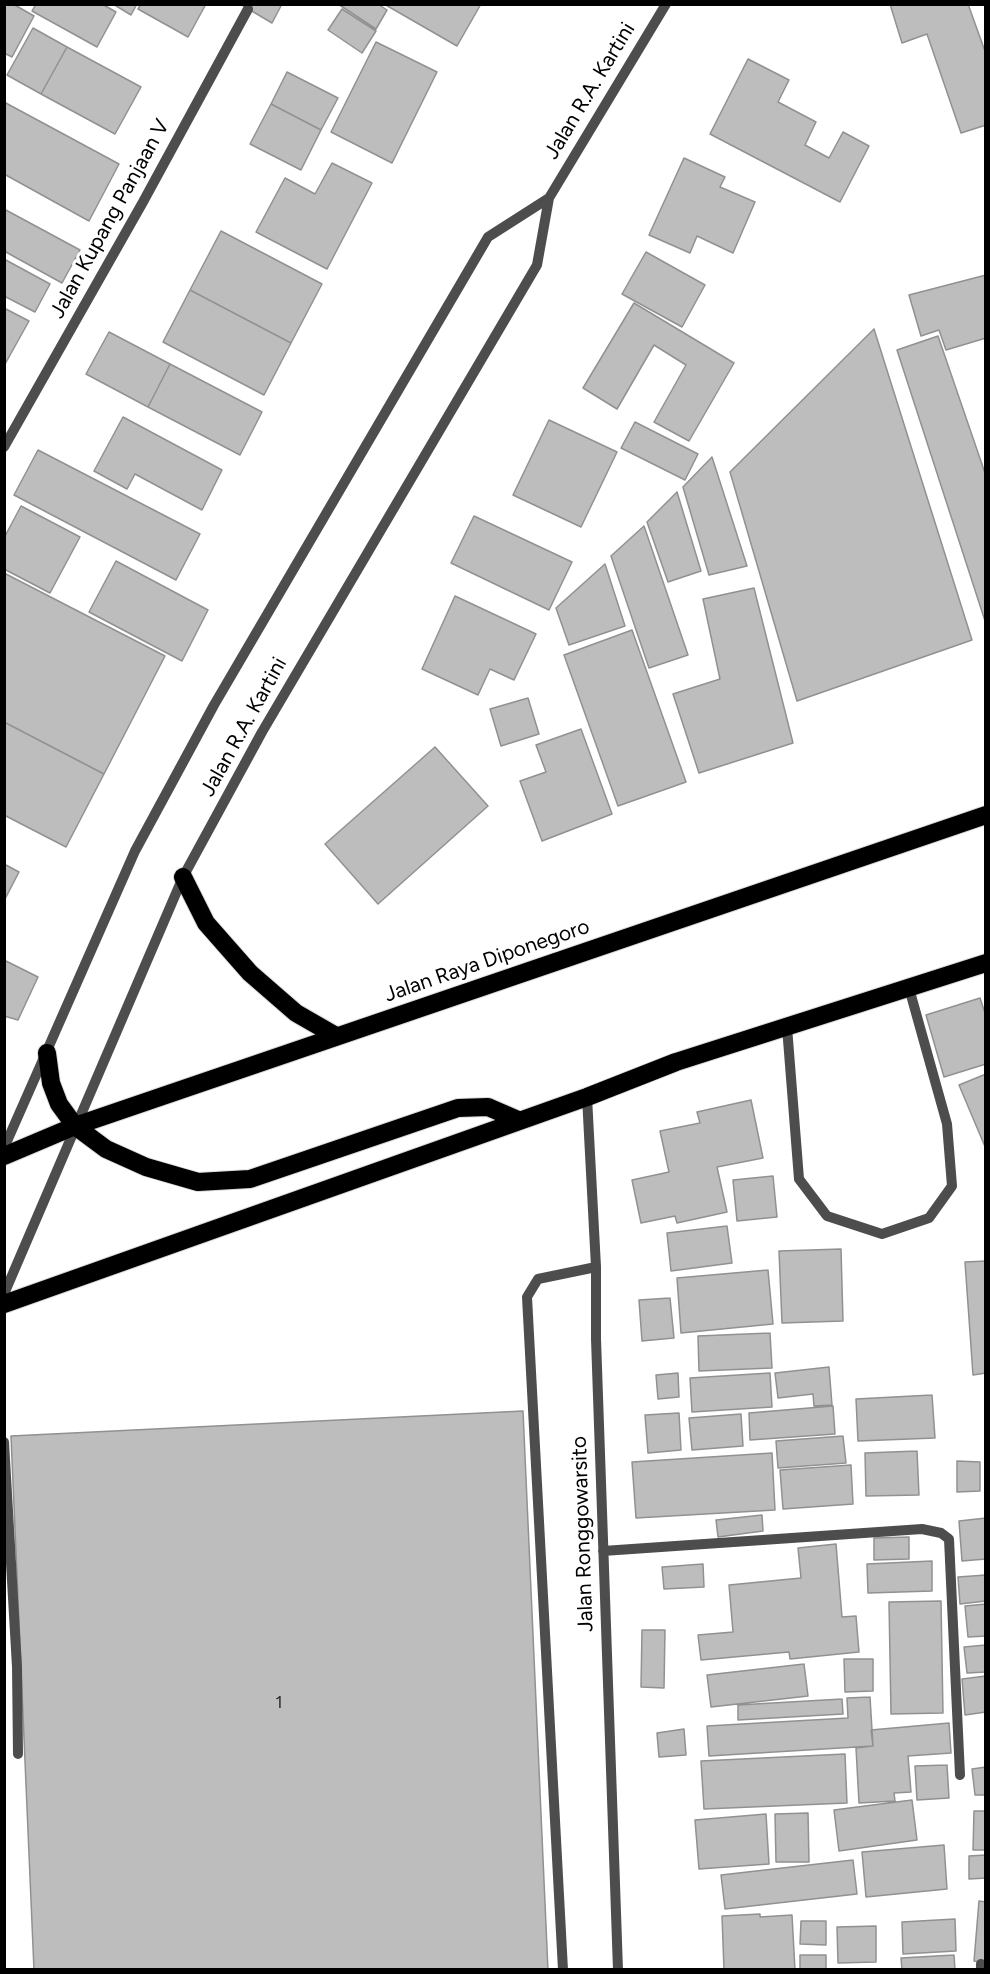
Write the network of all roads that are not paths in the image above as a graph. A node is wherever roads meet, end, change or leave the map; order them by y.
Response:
1 (666, 4) edge
2 (248, 9) dead end
3 (549, 198) junction
4 (4, 447) edge
5 (986, 815) edge
6 (183, 877) junction
7 (986, 963) edge
8 (909, 988) junction
9 (787, 1027) junction
10 (336, 1036) junction
11 (47, 1053) junction
12 (587, 1096) junction
13 (518, 1120) junction
14 (75, 1126) junction
15 (4, 1148) edge
16 (4, 1156) edge
17 (596, 1267) junction
18 (4, 1294) edge
19 (4, 1304) edge
20 (4, 1442) edge
21 (603, 1551) junction
22 (17, 1667) junction
23 (4, 1668) edge
24 (18, 1754) dead end
25 (960, 1775) dead end
26 (563, 1970) edge
27 (618, 1970) edge

1 - 3 street, Jalan R.A. Kartini
2 - 4 street, Jalan Kupang Panjaan V
3 - 6 street, Jalan R.A. Kartini
3 - 11 street, Jalan R.A. Kartini
5 - 10 highway, Jalan Raya Diponegoro
6 - 10 highway
6 - 14 street, Jalan R.A. Kartini
7 - 8 highway
8 - 9 highway
8 - 9 street
9 - 12 highway
10 - 14 highway, Jalan Raya Diponegoro
11 - 14 highway
11 - 15 street, Jalan R.A. Kartini
12 - 13 highway
12 - 17 street, Jalan Ronggowarsito
13 - 14 highway
13 - 19 highway
14 - 16 highway, Jalan Raya Diponegoro
14 - 18 street, Jalan R.A. Kartini
17 - 21 street, Jalan Ronggowarsito
17 - 26 street
20 - 22 street
21 - 25 street
21 - 27 street, Jalan Ronggowarsito
22 - 23 street
22 - 24 street

